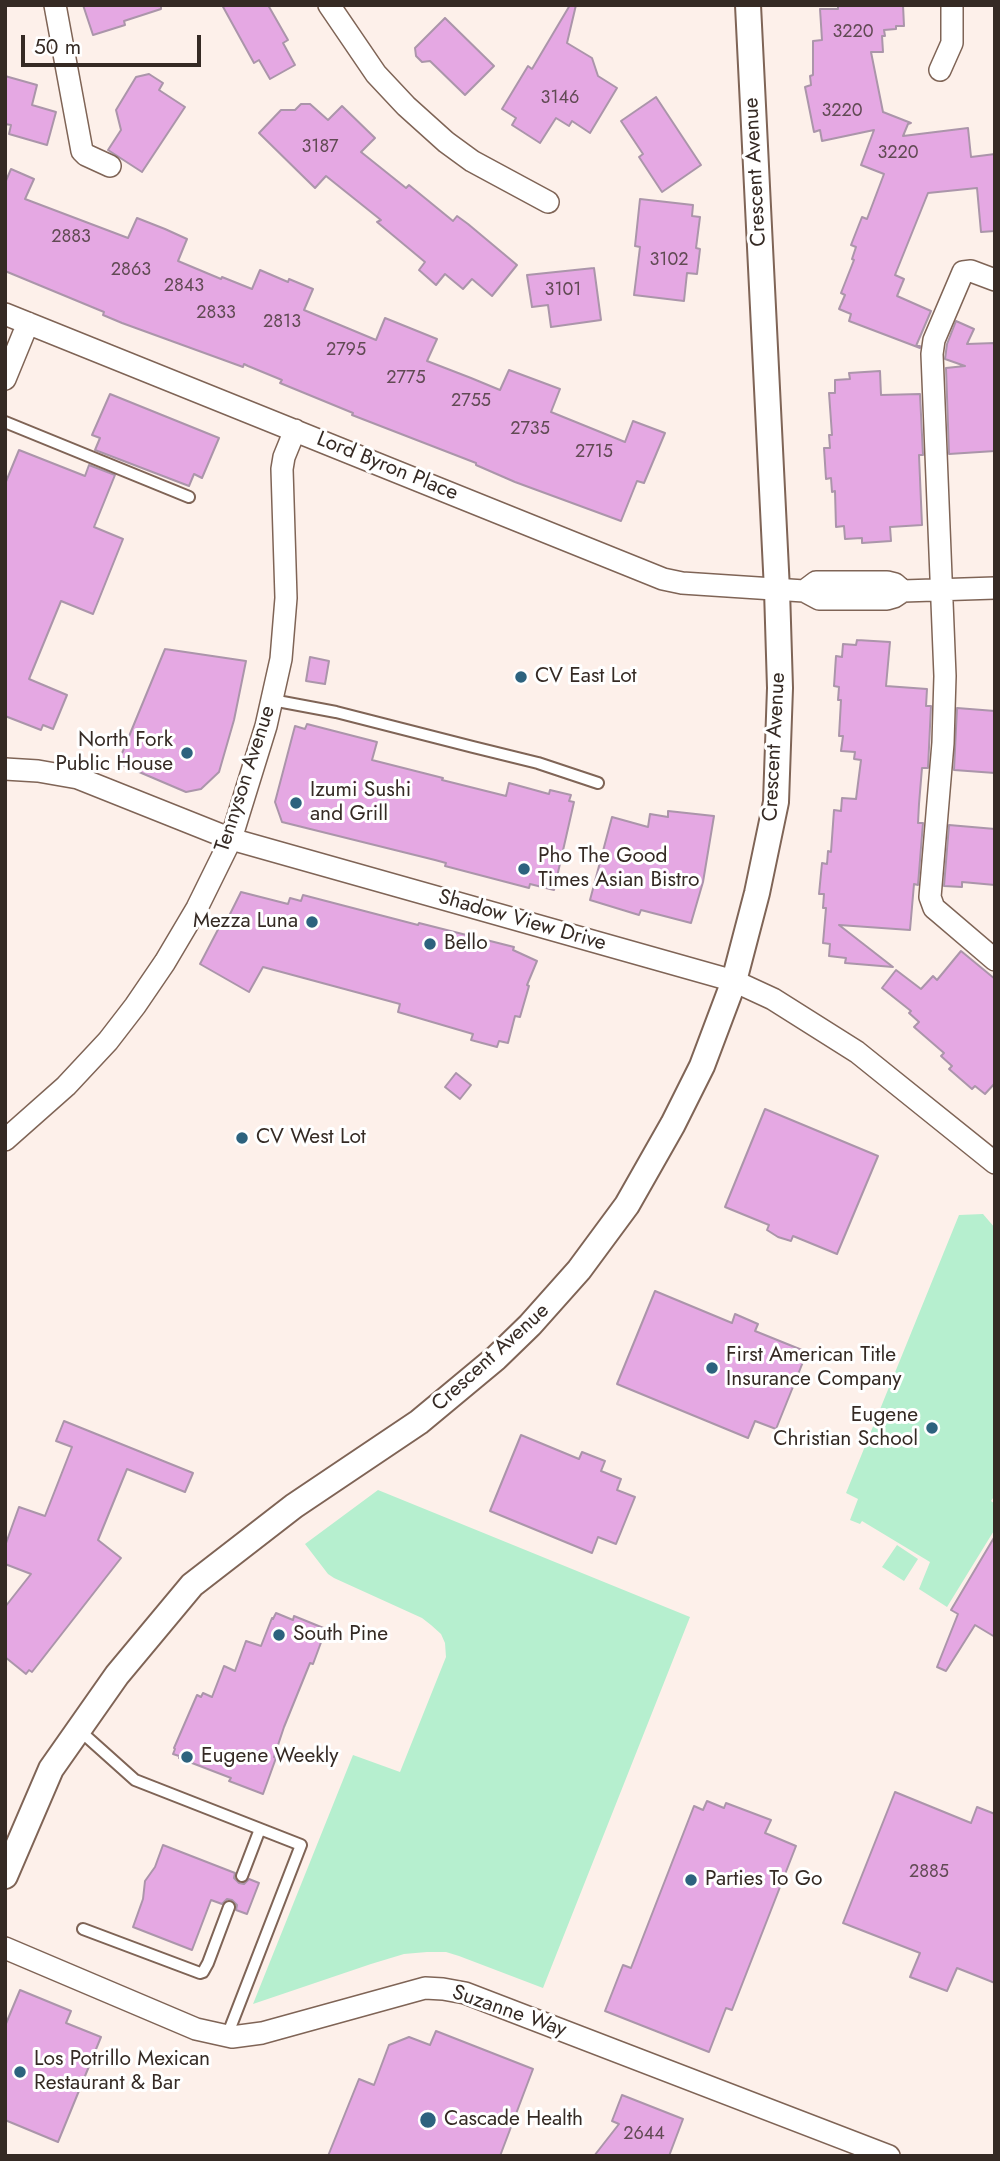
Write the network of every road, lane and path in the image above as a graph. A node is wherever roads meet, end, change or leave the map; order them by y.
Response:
1 (55, 5) edge
2 (329, 5) edge
3 (748, 5) edge
4 (952, 5) edge
5 (940, 71) dead end
6 (110, 166) dead end
7 (548, 201) dead end
8 (995, 280) edge
9 (5, 314) edge
10 (29, 323) junction
11 (5, 379) edge
12 (5, 422) edge
13 (295, 430) junction
14 (189, 496) dead end
15 (942, 588) junction
16 (995, 588) edge
17 (777, 590) junction
18 (272, 700) junction
19 (5, 769) edge
20 (598, 783) dead end
21 (231, 839) junction
22 (995, 960) edge
23 (734, 981) junction
24 (5, 1140) edge
25 (995, 1163) edge
26 (78, 1729) junction
27 (260, 1829) junction
28 (5, 1876) edge
29 (242, 1876) dead end
30 (229, 1907) dead end
31 (83, 1929) dead end
32 (5, 1948) edge
33 (227, 2036) junction
34 (889, 2156) edge

1 - 6 street
2 - 7 street
3 - 17 street, Crescent Avenue
4 - 5 street
8 - 15 street
9 - 10 street, Lord Byron Place
10 - 11 street
10 - 13 street, Lord Byron Place
12 - 14 lane
13 - 17 street, Lord Byron Place
13 - 18 street, Tennyson Avenue
15 - 16 street
15 - 17 street
15 - 22 street
17 - 23 street, Crescent Avenue
18 - 20 lane
18 - 21 street, Tennyson Avenue
19 - 21 street, Shadow View Drive
21 - 23 street, Shadow View Drive
21 - 24 street, Tennyson Avenue
23 - 25 street, Shadow View Drive
23 - 26 street, Crescent Avenue
26 - 27 lane
26 - 28 street, Crescent Avenue
27 - 29 lane
27 - 33 lane
30 - 31 lane
32 - 33 street, Suzanne Way
33 - 34 street, Suzanne Way

